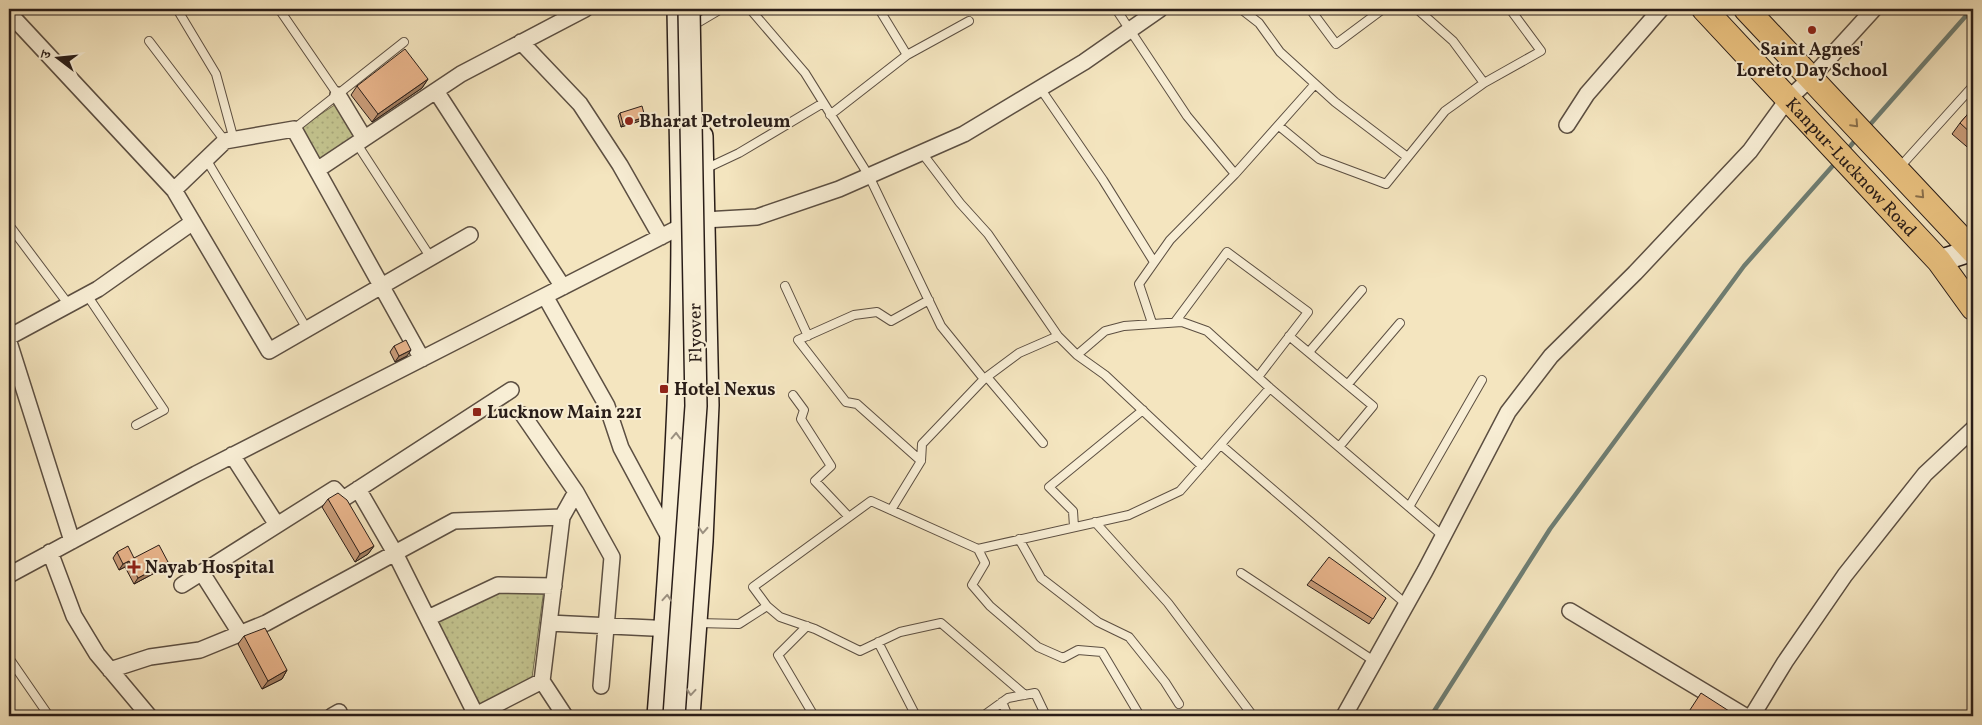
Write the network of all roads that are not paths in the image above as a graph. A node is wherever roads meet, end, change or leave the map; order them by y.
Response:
1 (177, 9) edge
2 (279, 9) edge
3 (585, 9) edge
4 (678, 9) edge
5 (722, 9) edge
6 (750, 9) edge
7 (879, 9) edge
8 (1116, 9) edge
9 (1160, 9) edge
10 (1241, 9) edge
11 (1310, 9) edge
12 (1383, 9) edge
13 (1417, 9) edge
14 (1510, 9) edge
15 (1661, 9) edge
16 (1704, 9) edge
17 (1746, 9) edge
18 (1874, 9) edge
19 (9, 13) edge
20 (695, 13) edge
21 (969, 21) dead end
22 (1130, 29) junction
23 (149, 41) dead end
24 (404, 42) dead end
25 (521, 42) junction
26 (907, 55) junction
27 (1811, 78) junction
28 (1484, 83) junction
29 (1315, 84) junction
30 (1973, 86) edge
31 (1040, 88) junction
32 (436, 91) junction
33 (338, 95) junction
34 (1787, 100) junction
35 (823, 102) junction
36 (830, 115) junction
37 (1567, 125) dead end
38 (1279, 126) junction
39 (294, 129) junction
40 (229, 140) junction
41 (360, 141) junction
42 (922, 153) junction
43 (1406, 156) junction
44 (206, 158) junction
45 (317, 170) junction
46 (702, 170) junction
47 (1898, 170) junction
48 (1235, 174) junction
49 (869, 176) junction
50 (174, 190) junction
51 (704, 220) junction
52 (193, 222) junction
53 (9, 226) edge
54 (682, 226) junction
55 (470, 236) dead end
56 (661, 236) junction
57 (1973, 250) edge
58 (431, 258) junction
59 (1939, 261) junction
60 (1154, 262) junction
61 (381, 286) junction
62 (785, 286) dead end
63 (563, 287) junction
64 (1362, 290) dead end
65 (88, 295) junction
66 (545, 296) junction
67 (929, 300) junction
68 (69, 305) junction
69 (1973, 308) edge
70 (1174, 322) junction
71 (1152, 323) junction
72 (1400, 323) dead end
73 (307, 329) junction
74 (808, 336) junction
75 (1058, 336) junction
76 (1290, 336) junction
77 (9, 338) edge
78 (9, 342) edge
79 (1309, 352) junction
80 (1077, 355) junction
81 (11, 358) edge
82 (422, 359) junction
83 (1258, 377) junction
84 (985, 378) junction
85 (1482, 380) dead end
86 (1348, 384) junction
87 (1270, 388) junction
88 (511, 390) dead end
89 (794, 395) dead end
90 (1143, 410) junction
91 (523, 415) dead end
92 (136, 425) dead end
93 (1973, 429) edge
94 (1043, 443) dead end
95 (1221, 445) junction
96 (1339, 447) junction
97 (232, 455) junction
98 (921, 461) junction
99 (1202, 466) junction
100 (358, 489) junction
101 (576, 492) junction
102 (1410, 507) junction
103 (891, 510) junction
104 (562, 517) junction
105 (849, 517) junction
106 (1095, 522) junction
107 (278, 525) junction
108 (1074, 527) junction
109 (1443, 536) junction
110 (1019, 539) junction
111 (72, 541) junction
112 (672, 543) junction
113 (978, 549) junction
114 (50, 552) junction
115 (395, 553) junction
116 (202, 573) junction
117 (1241, 573) dead end
118 (9, 575) edge
119 (182, 585) dead end
120 (554, 586) junction
121 (1406, 604) junction
122 (767, 606) junction
123 (1570, 611) dead end
124 (428, 618) junction
125 (549, 623) junction
126 (696, 623) junction
127 (807, 626) junction
128 (606, 627) junction
129 (665, 630) junction
130 (240, 633) junction
131 (878, 642) junction
132 (9, 658) edge
133 (1374, 661) junction
134 (110, 670) junction
135 (542, 681) junction
136 (601, 686) dead end
137 (1024, 695) junction
138 (1002, 702) junction
139 (1179, 704) dead end
140 (49, 716) edge
141 (149, 716) edge
142 (475, 716) edge
143 (565, 716) edge
144 (658, 716) edge
145 (674, 716) edge
146 (689, 716) edge
147 (814, 716) edge
148 (916, 716) edge
149 (983, 716) edge
150 (1008, 716) edge
151 (1046, 716) edge
152 (1140, 716) edge
153 (1254, 716) edge
154 (1344, 716) edge
155 (1745, 716) edge
156 (1752, 716) edge

1 - 40 lane
2 - 33 lane
3 - 25 street
4 - 54 main road
5 - 20 lane
6 - 35 lane
7 - 26 lane
8 - 22 lane
9 - 22 street
10 - 29 lane
11 - 12 lane
13 - 28 lane
14 - 28 lane
15 - 37 street
16 - 34 main road, Kanpur-Lucknow Road
17 - 27 main road, Kanpur-Lucknow Road
18 - 27 street
19 - 50 street
20 - 46 main road
20 - 145 main road, Flyover, bridge
21 - 26 lane
22 - 31 street
22 - 48 lane
23 - 40 lane
24 - 33 lane
25 - 32 street
25 - 56 street
26 - 36 lane
27 - 34 street
27 -> 47 main road, Kanpur-Lucknow Road
28 - 43 lane
29 - 38 lane
29 - 43 lane
30 - 47 lane
31 - 42 street
31 - 60 lane
32 - 41 street
32 - 63 street
33 - 39 lane
33 - 41 street
34 - 59 main road, Kanpur-Lucknow Road
34 - 109 street
35 - 36 lane
35 - 46 lane
36 - 49 lane
38 - 43 lane
38 - 48 lane
39 - 40 street
39 - 45 street
40 - 44 street
41 - 45 street
41 - 58 lane
42 - 49 street
42 - 75 lane
44 - 50 street
44 - 73 lane
45 - 61 street
46 - 51 main road
47 -> 57 main road, Kanpur-Lucknow Road
48 - 60 lane
49 - 51 street
49 - 67 lane
50 - 52 street
51 - 54 street
51 -> 126 main road
52 - 65 street
52 - 73 street
53 - 68 lane
54 - 56 street
112 -> 54 main road
55 - 58 street
56 - 63 street
57 - 59 main road
58 - 61 street
59 - 69 main road, Kanpur-Lucknow Road
60 - 71 lane
61 - 73 street
61 - 82 street
62 - 74 lane
63 - 66 street
64 - 79 lane
65 - 68 street
65 - 92 lane
66 - 82 street
66 - 112 street
67 - 74 lane
67 - 84 lane
68 - 77 street
70 - 71 lane
70 - 76 lane
70 - 83 lane
71 - 80 lane
72 - 86 lane
74 - 98 lane
75 - 80 lane
75 - 84 lane
76 - 79 lane
76 - 83 lane
78 - 81 street
79 - 86 lane
80 - 90 lane
81 - 111 street
82 - 97 street
83 - 87 lane
84 - 94 lane
84 - 98 lane
85 - 102 lane
86 - 96 lane
87 - 95 lane
87 - 96 lane
88 - 100 street
89 - 105 lane
90 - 99 lane
90 - 108 lane
91 - 101 street
93 - 156 street
95 - 99 lane
95 - 121 lane
96 - 102 lane
97 - 107 street
97 - 111 street
98 - 103 lane
99 - 106 lane
100 - 107 street
100 - 115 street
101 - 104 street
101 - 128 street
102 - 109 lane
103 - 105 lane
103 - 113 lane
104 - 115 street
104 - 120 street
105 - 122 lane
106 - 108 lane
106 - 153 lane
107 - 116 street
108 - 110 lane
109 - 121 street
110 - 113 lane
110 - 139 lane
111 - 114 street
129 -> 112 main road
113 - 152 lane
114 - 118 street
114 - 134 street
115 - 124 street
115 - 130 street
116 - 119 street
116 - 130 street
117 - 133 lane
120 - 124 street
120 - 125 street
121 - 133 street
122 - 126 lane
122 - 127 lane
123 - 155 street
124 - 142 street
125 - 128 street
125 - 135 street
126 - 129 street
126 -> 146 main road
127 - 131 lane
127 - 147 lane
128 - 129 street
128 - 136 street
129 - 144 main road
130 - 134 street
131 - 137 lane
131 - 148 lane
132 - 140 lane
133 - 154 street
134 - 141 street
135 - 142 street
135 - 143 street
137 - 138 lane
137 - 151 lane
138 - 149 lane
138 - 150 lane

